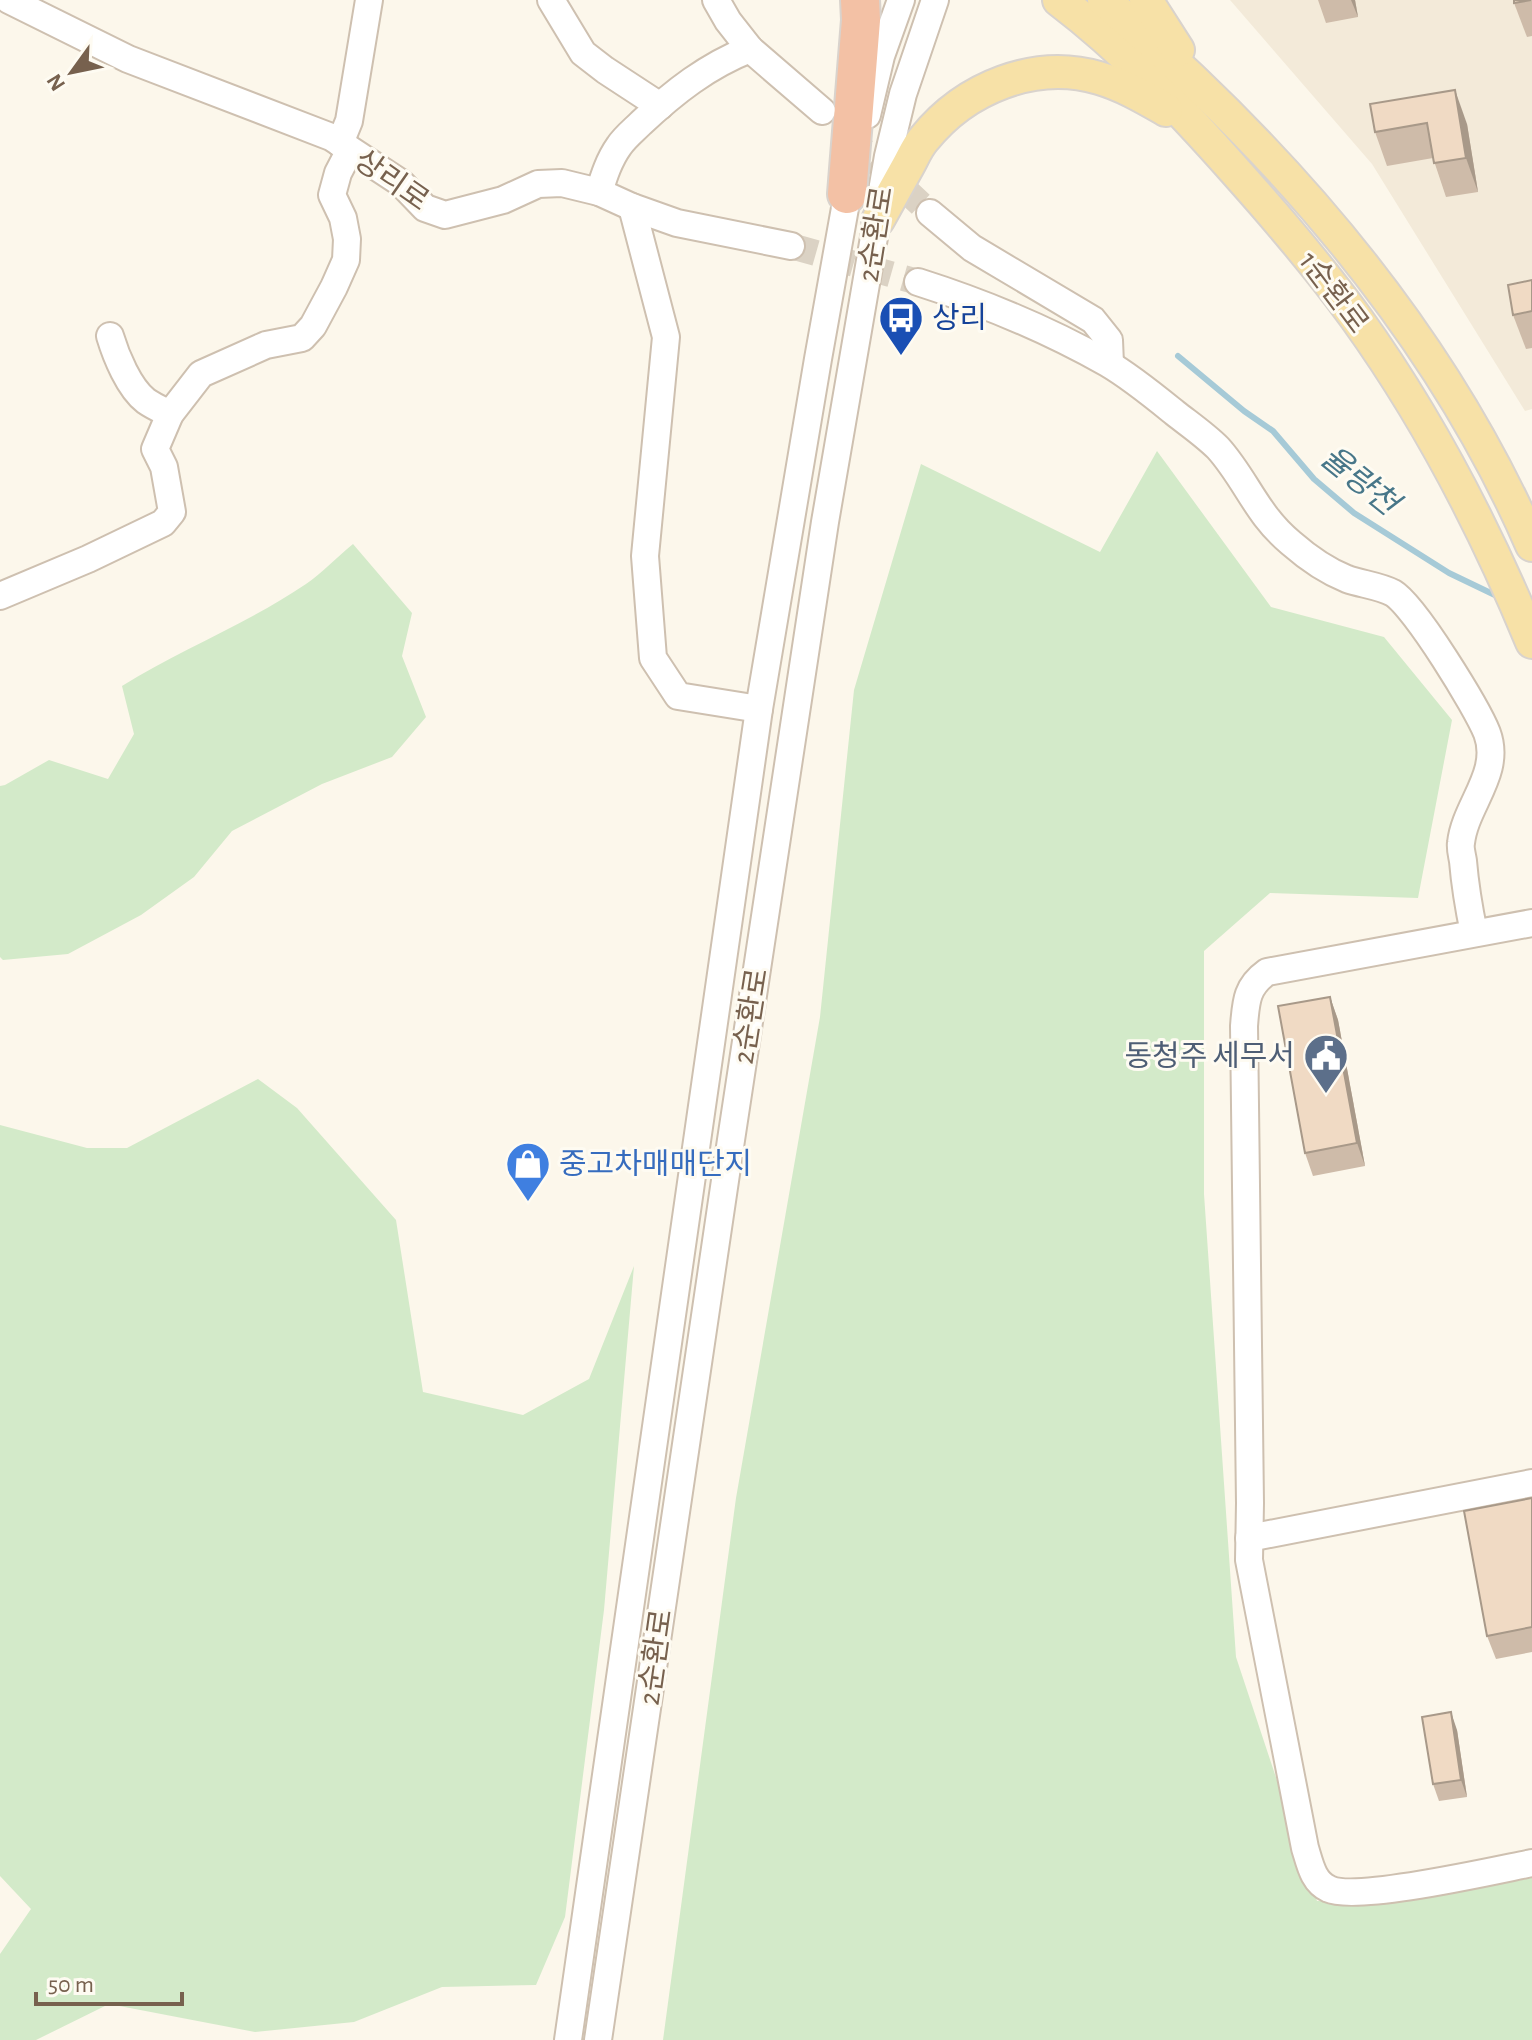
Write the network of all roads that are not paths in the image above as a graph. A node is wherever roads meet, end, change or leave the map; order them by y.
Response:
1 (9, 0) edge
2 (369, 0) edge
3 (551, 0) edge
4 (716, 0) edge
5 (860, 0) edge
6 (901, 0) edge
7 (935, 0) edge
8 (1059, 0) edge
9 (1104, 0) edge
10 (1146, 0) edge
11 (750, 49) junction
12 (1204, 90) junction
13 (660, 106) junction
14 (822, 111) tunnel mouth
15 (1200, 130) junction
16 (345, 146) junction
17 (599, 192) junction
18 (847, 194) junction
19 (632, 207) junction
20 (930, 213) tunnel mouth
21 (878, 220) junction
22 (791, 246) tunnel mouth
23 (918, 282) tunnel mouth
24 (110, 336) dead end
25 (1110, 364) junction
26 (170, 414) junction
27 (1532, 545) edge
28 (0, 596) edge
29 (1532, 642) edge
30 (759, 709) junction
31 (1532, 923) edge
32 (1474, 933) junction
33 (1532, 1483) edge
34 (1249, 1538) junction
35 (1532, 1863) edge
36 (568, 2040) edge
37 (598, 2040) edge

1 - 16 street, 상리로
2 - 16 street
3 - 13 street
4 - 11 street
5 - 18 highway
6 - 18 street, 2순환로
7 - 21 street, 2순환로
8 - 15 main road, 1순환로
9 - 12 main road, 1순환로
10 - 12 main road
11 - 13 street
11 - 14 street
12 - 27 main road, 1순환로
13 - 17 street
15 - 21 main road
15 - 29 main road, 1순환로
16 - 17 street, 상리로
16 - 26 street
17 - 19 street, 상리로
18 - 30 street, 2순환로
19 - 22 street, 상리로
19 - 30 street
20 - 25 street
21 - 37 street, 2순환로
23 - 25 street
24 - 26 street
25 - 32 street
26 - 28 street
30 - 36 street, 2순환로
31 - 32 street
32 - 34 street
33 - 34 street
34 - 35 street

